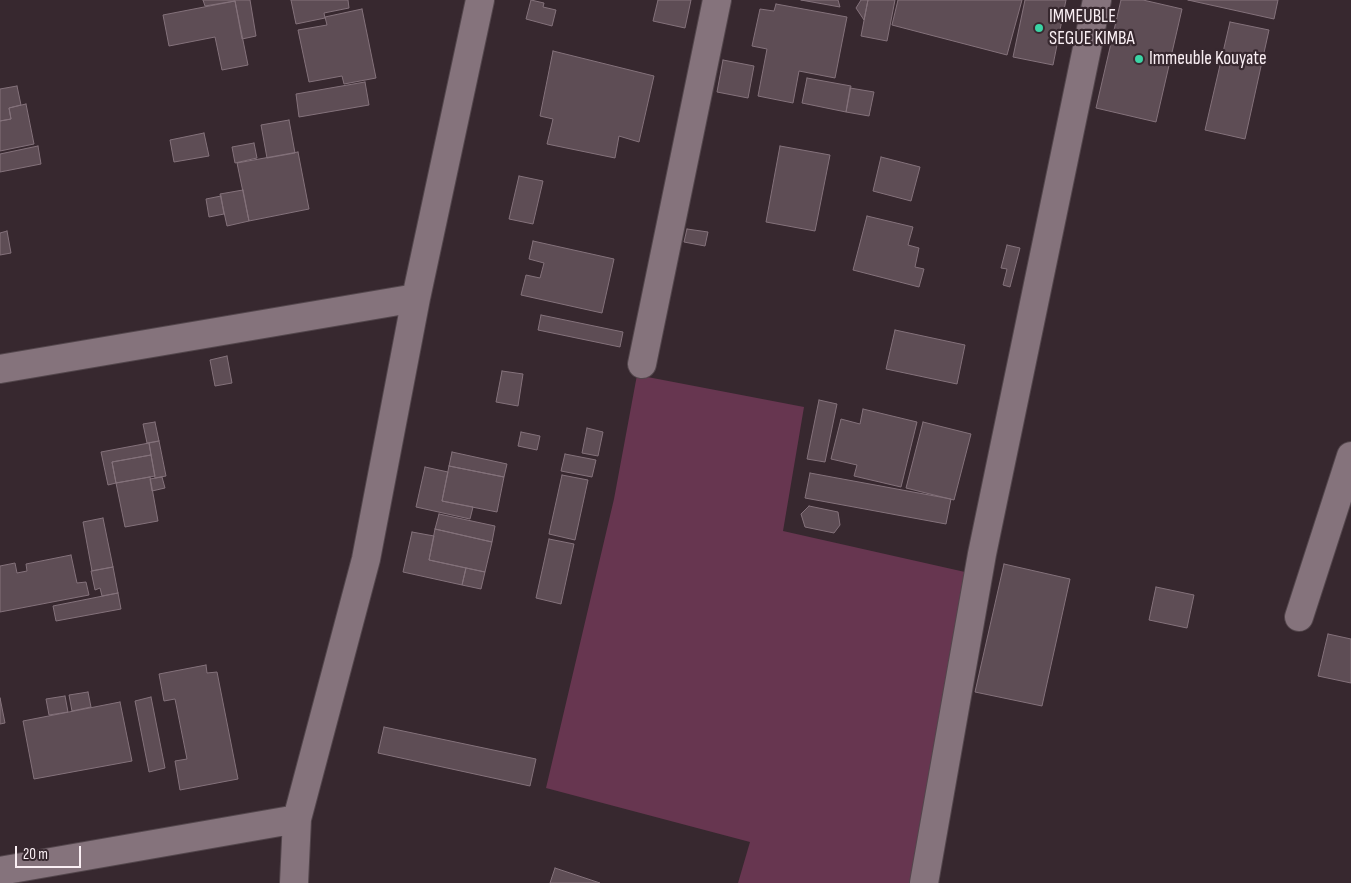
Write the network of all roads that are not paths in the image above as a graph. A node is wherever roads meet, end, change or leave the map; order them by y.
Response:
1 (480, 0) edge
2 (717, 0) edge
3 (1097, 0) edge
4 (416, 298) junction
5 (642, 364) dead end
6 (0, 369) edge
7 (1351, 456) edge
8 (1299, 617) dead end
9 (297, 819) junction
10 (0, 871) edge
11 (294, 883) edge
12 (924, 883) edge

1 - 4 street
2 - 5 street
3 - 12 street
4 - 6 street
4 - 9 street
7 - 8 street
9 - 10 street
9 - 11 street

